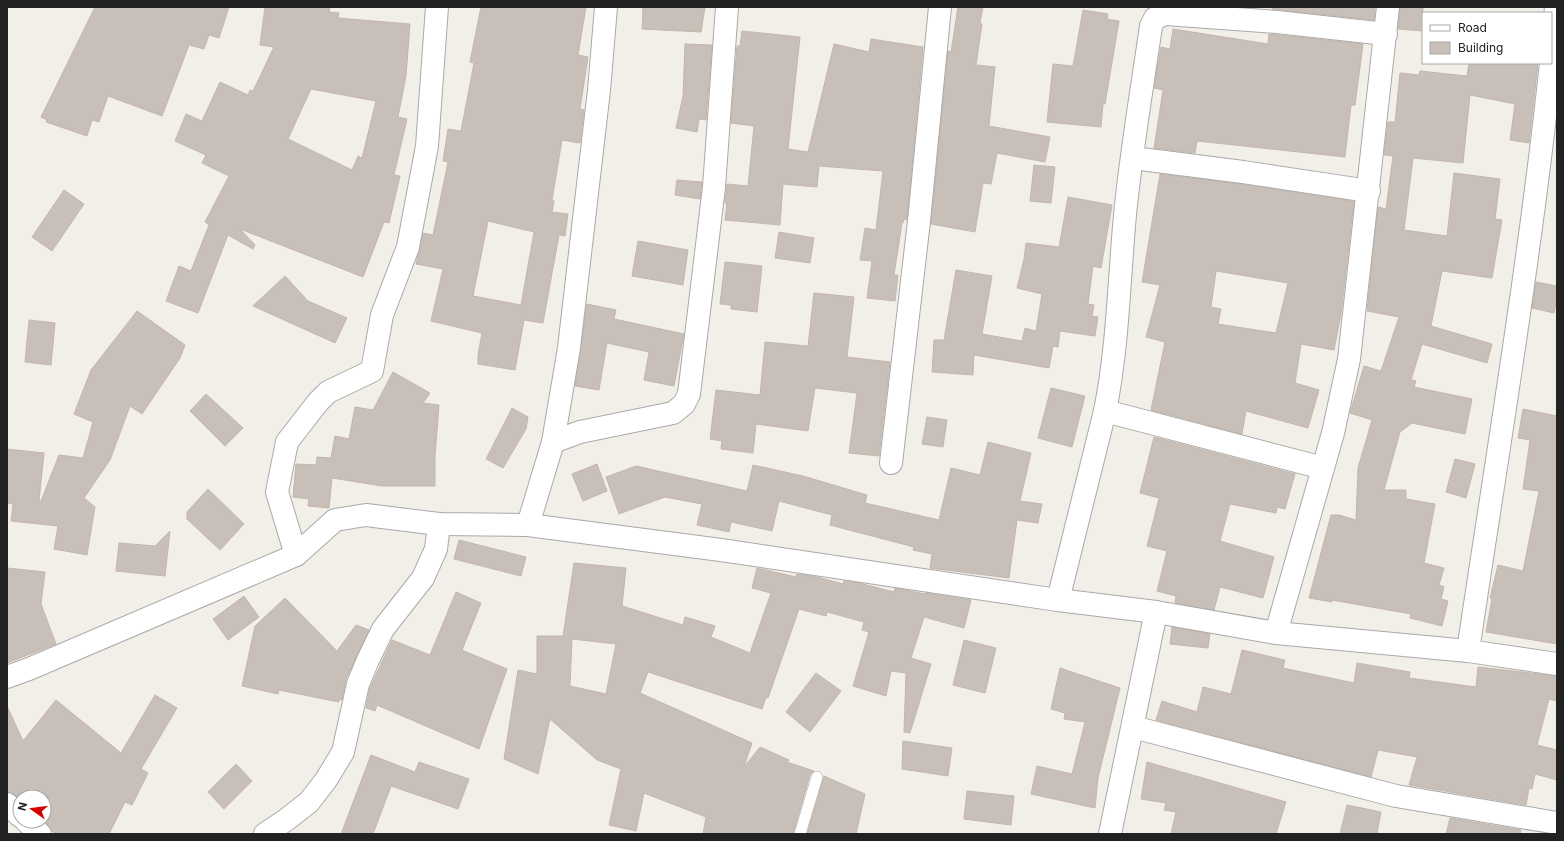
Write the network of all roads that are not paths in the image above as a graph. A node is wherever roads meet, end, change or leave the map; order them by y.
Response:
1 (438, 7) edge
2 (606, 7) edge
3 (727, 7) edge
4 (940, 7) edge
5 (1388, 7) edge
6 (1556, 7) edge
7 (1386, 34) junction
8 (1552, 49) edge
9 (1551, 64) edge
10 (1133, 158) junction
11 (1368, 191) junction
12 (1105, 410) junction
13 (553, 442) junction
14 (891, 463) dead end
15 (1323, 468) junction
16 (439, 524) junction
17 (528, 526) junction
18 (296, 555) junction
19 (1058, 600) junction
20 (1156, 612) junction
21 (1276, 633) junction
22 (1468, 651) junction
23 (1557, 664) edge
24 (7, 677) edge
25 (1133, 727) junction
26 (817, 777) dead end
27 (1557, 823) edge
28 (265, 834) edge
29 (800, 834) edge
30 (1110, 834) edge

1 - 18 street
2 - 13 street
3 - 13 street
4 - 14 street
5 - 7 street
6 - 8 street
7 - 10 street
7 - 11 street
9 - 22 street
10 - 11 street
10 - 12 street
11 - 15 street
12 - 15 street
12 - 19 street
13 - 17 street
15 - 21 street
16 - 17 street
16 - 18 street
16 - 28 street
17 - 19 street
18 - 24 street
19 - 20 street
20 - 21 street
20 - 25 street
21 - 22 street
22 - 23 street
25 - 27 street
25 - 30 street
26 - 29 lane

